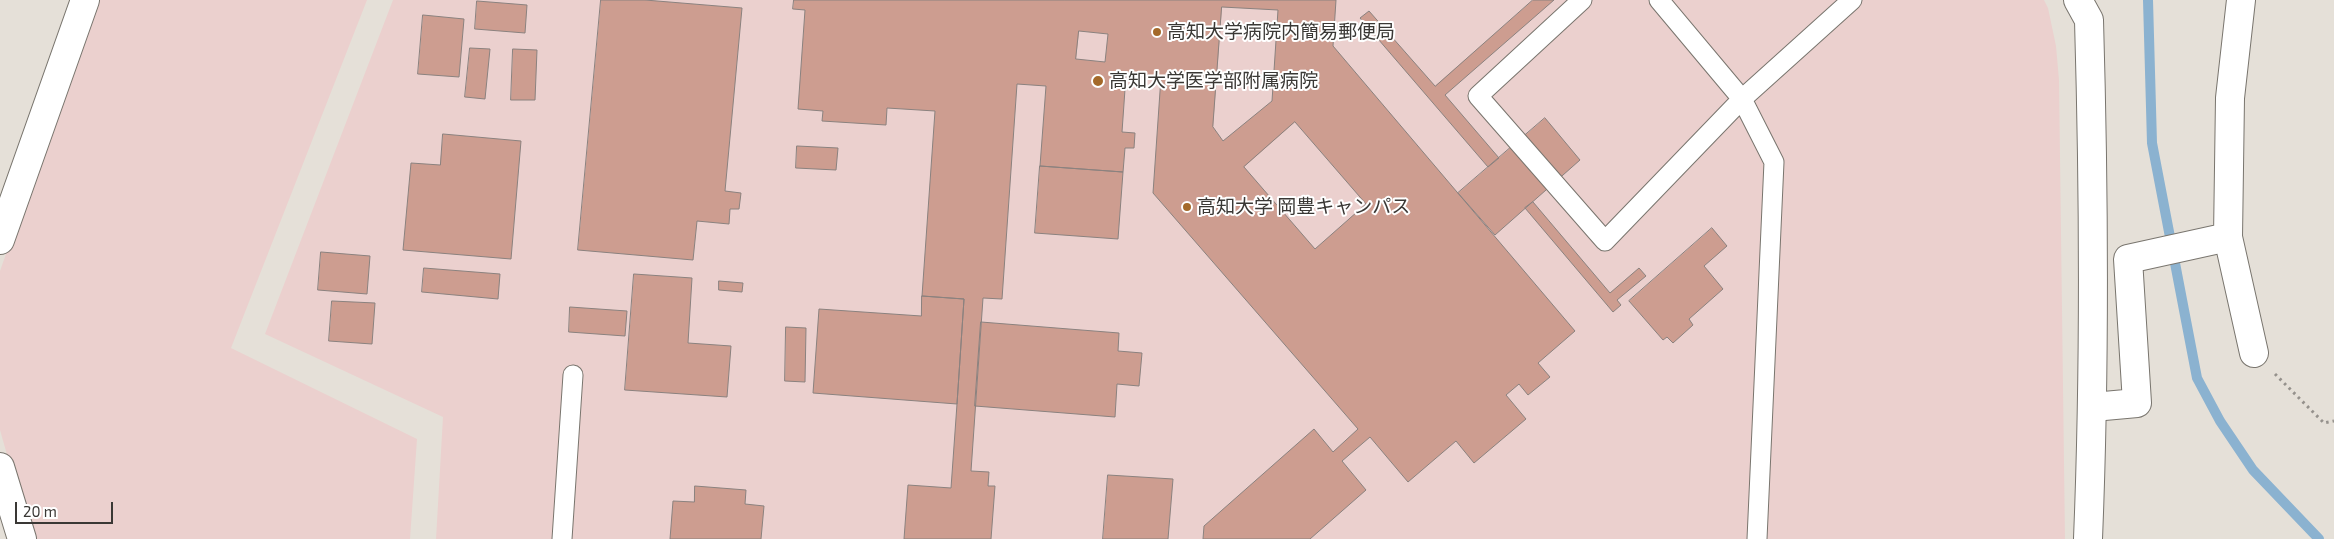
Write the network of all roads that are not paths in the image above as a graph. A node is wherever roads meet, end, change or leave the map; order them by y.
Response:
1 (86, 0) edge
2 (1582, 0) edge
3 (1659, 0) edge
4 (1852, 0) edge
5 (2078, 0) edge
6 (2241, 0) edge
7 (1742, 99) junction
8 (2228, 237) junction
9 (0, 240) edge
10 (2254, 353) road end
11 (573, 375) dead end
12 (2093, 407) junction
13 (0, 468) edge
14 (22, 539) edge
15 (562, 539) edge
16 (1757, 539) edge
17 (2088, 539) edge

1 - 9 street
2 - 7 lane
3 - 7 lane
4 - 7 lane
5 - 12 street
6 - 8 street
7 - 16 lane
8 - 10 street
8 - 12 street
11 - 15 lane
12 - 17 street
13 - 14 street

